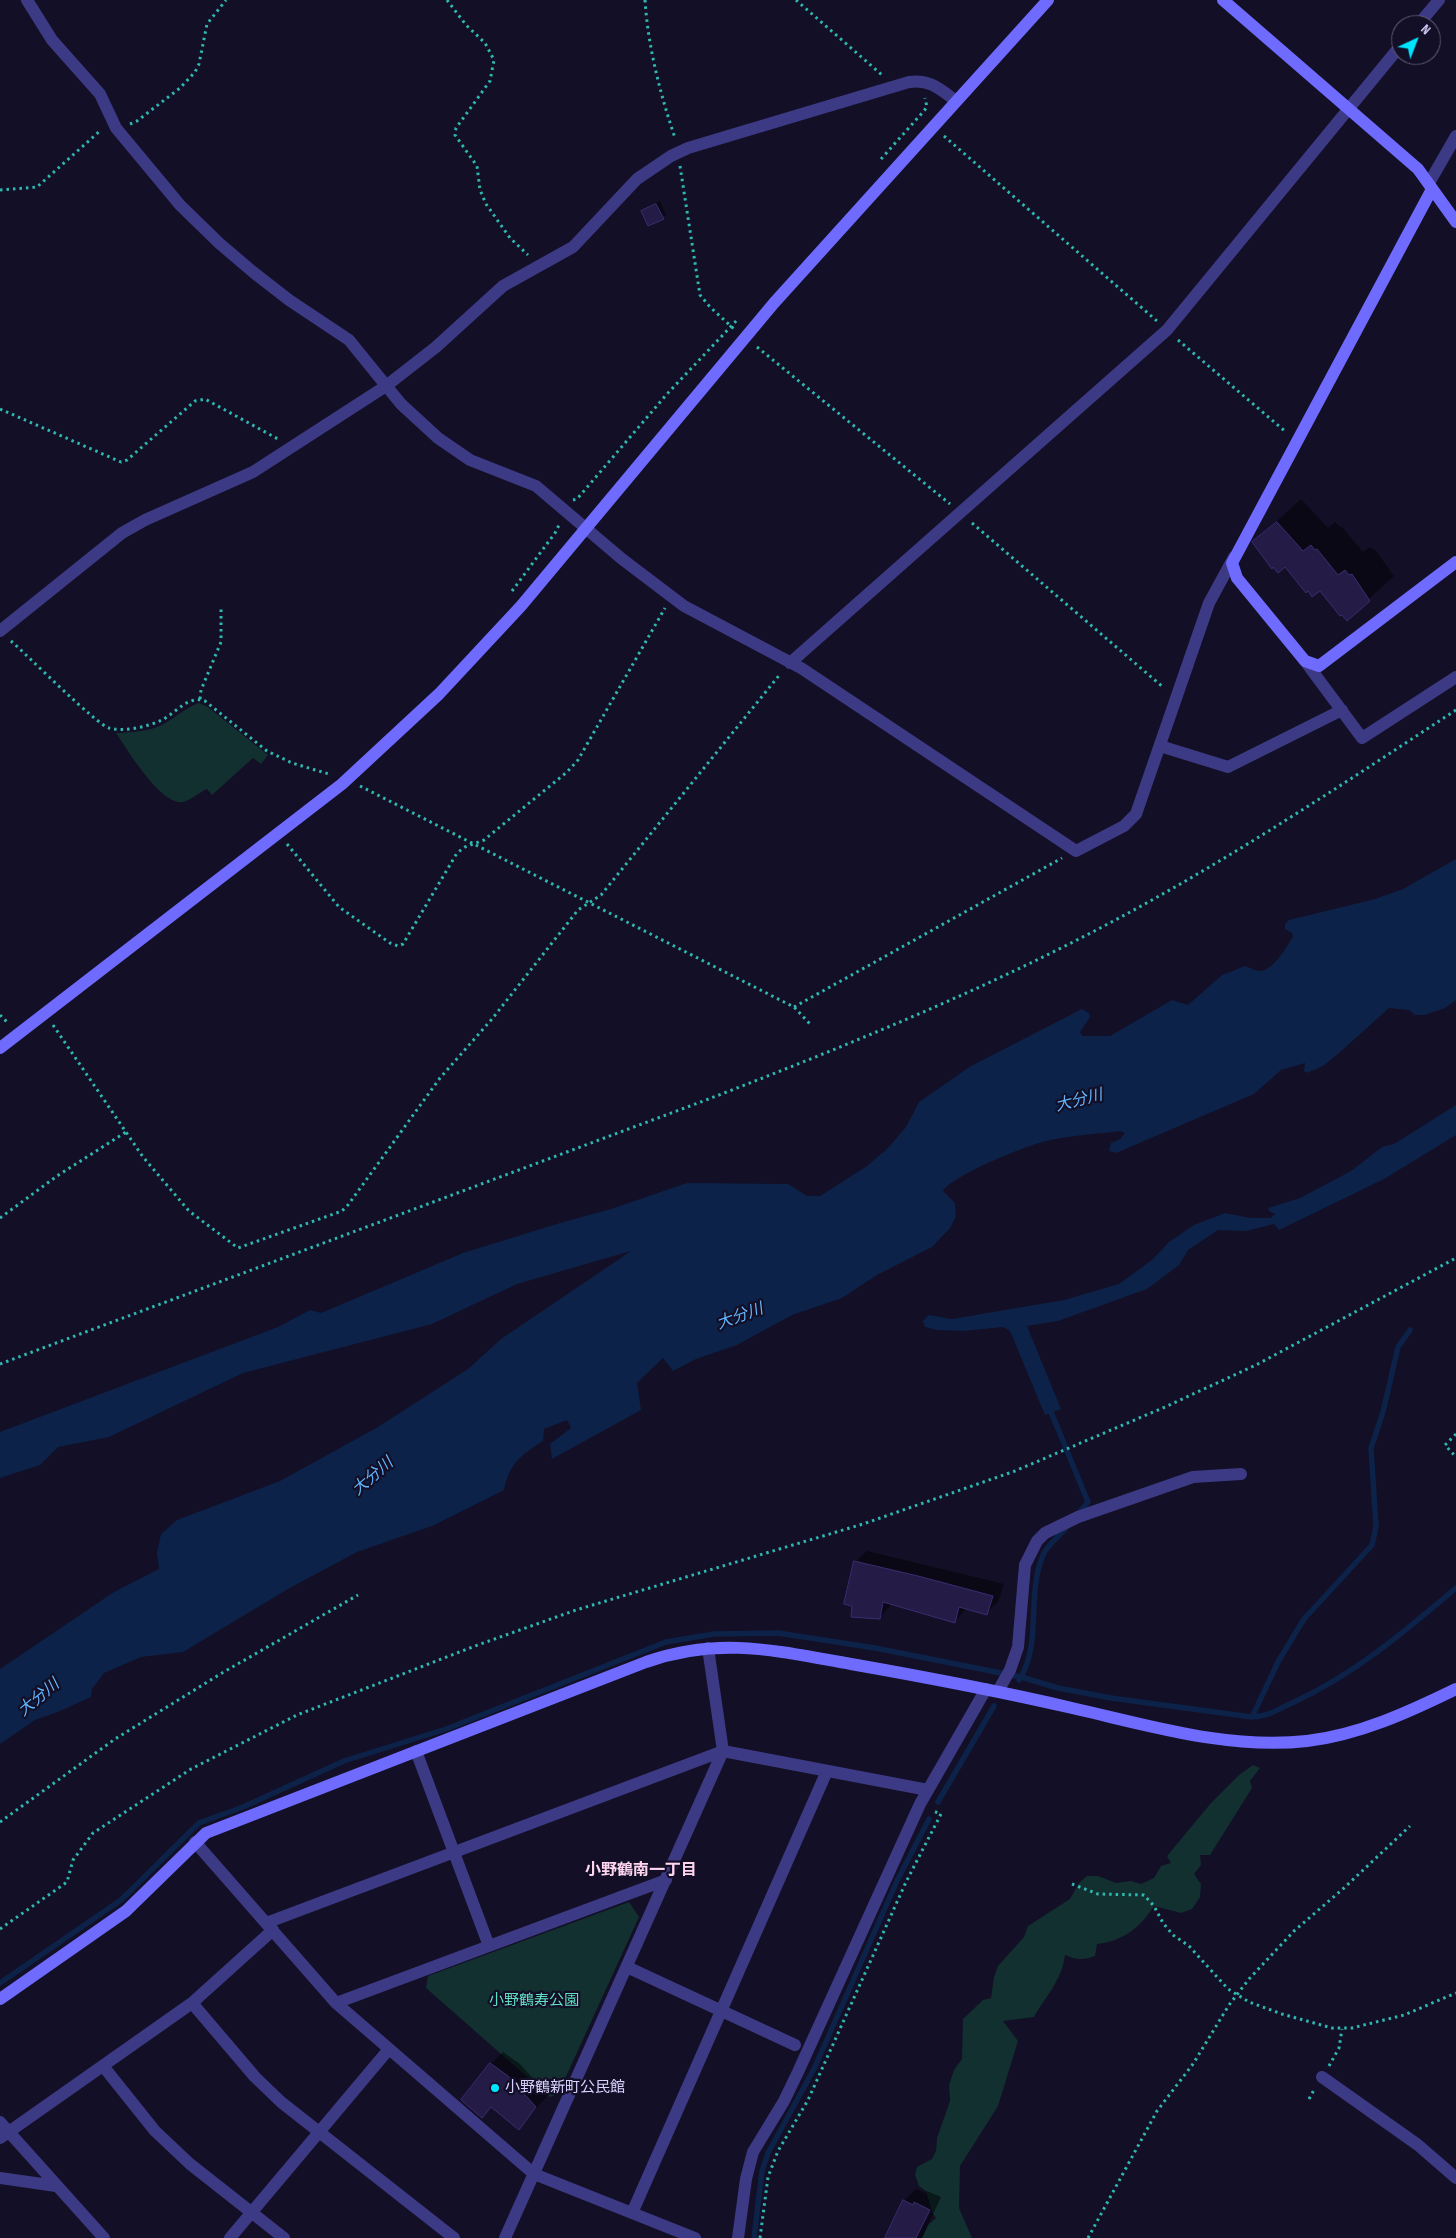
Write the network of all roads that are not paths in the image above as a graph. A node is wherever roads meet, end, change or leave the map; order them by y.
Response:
1 (27, 0) edge
2 (1048, 0) edge
3 (1223, 0) edge
4 (1439, 0) edge
5 (1426, 15) edge
6 (1391, 57) edge
7 (956, 101) junction
8 (1349, 108) junction
9 (1456, 136) edge
10 (1431, 186) junction
11 (1456, 222) edge
12 (386, 386) junction
13 (584, 528) junction
14 (1234, 557) junction
15 (1456, 562) edge
16 (0, 631) edge
17 (1305, 661) junction
18 (790, 663) junction
19 (1456, 677) edge
20 (1342, 710) junction
21 (1160, 746) junction
22 (0, 1048) edge
23 (1241, 1474) dead end
24 (708, 1648) junction
25 (992, 1690) junction
26 (1456, 1690) edge
27 (723, 1750) junction
28 (416, 1751) junction
29 (827, 1771) junction
30 (928, 1790) junction
31 (195, 1842) junction
32 (454, 1851) junction
33 (666, 1880) junction
34 (270, 1926) junction
35 (489, 1946) junction
36 (627, 1967) junction
37 (0, 1999) edge
38 (192, 2003) junction
39 (336, 2003) junction
40 (721, 2011) junction
41 (795, 2045) dead end
42 (389, 2049) junction
43 (103, 2066) junction
44 (1322, 2077) dead end
45 (3, 2131) edge
46 (318, 2131) junction
47 (534, 2174) junction
48 (0, 2178) edge
49 (1456, 2178) edge
50 (56, 2186) junction
51 (252, 2213) junction
52 (632, 2213) junction
53 (104, 2238) edge
54 (230, 2238) edge
55 (284, 2238) edge
56 (454, 2238) edge
57 (505, 2238) edge
58 (694, 2238) edge
59 (738, 2238) edge

1 - 12 street
2 - 7 street
3 - 8 street
4 - 5 street
6 - 8 street
7 - 12 street
7 - 13 street
8 - 10 street
8 - 18 street
9 - 10 street
10 - 11 street
10 - 14 street
12 - 13 street
12 - 16 street
13 - 18 street
13 - 22 street
14 - 17 street
14 - 21 street
15 - 17 street
17 - 20 street
18 - 21 street
19 - 20 street
20 - 21 street
23 - 25 street
24 - 25 street
24 - 27 street
24 - 28 street
25 - 26 street
25 - 30 street
27 - 29 street
27 - 32 street
27 - 33 street
28 - 31 street
28 - 32 street
29 - 30 street
29 - 40 street
30 - 59 street
31 - 34 street
31 - 37 street
32 - 34 street
32 - 35 street
33 - 35 street
33 - 36 street
34 - 38 street
34 - 39 street
35 - 39 street
36 - 40 street
36 - 47 street
38 - 43 street
38 - 46 street
39 - 42 street
40 - 41 street
40 - 52 street
42 - 46 street
42 - 47 street
43 - 45 street
43 - 51 street
44 - 49 street
45 - 50 street
46 - 51 street
46 - 56 street
47 - 52 street
47 - 57 street
48 - 50 street
50 - 53 street
51 - 54 street
51 - 55 street
52 - 58 street

